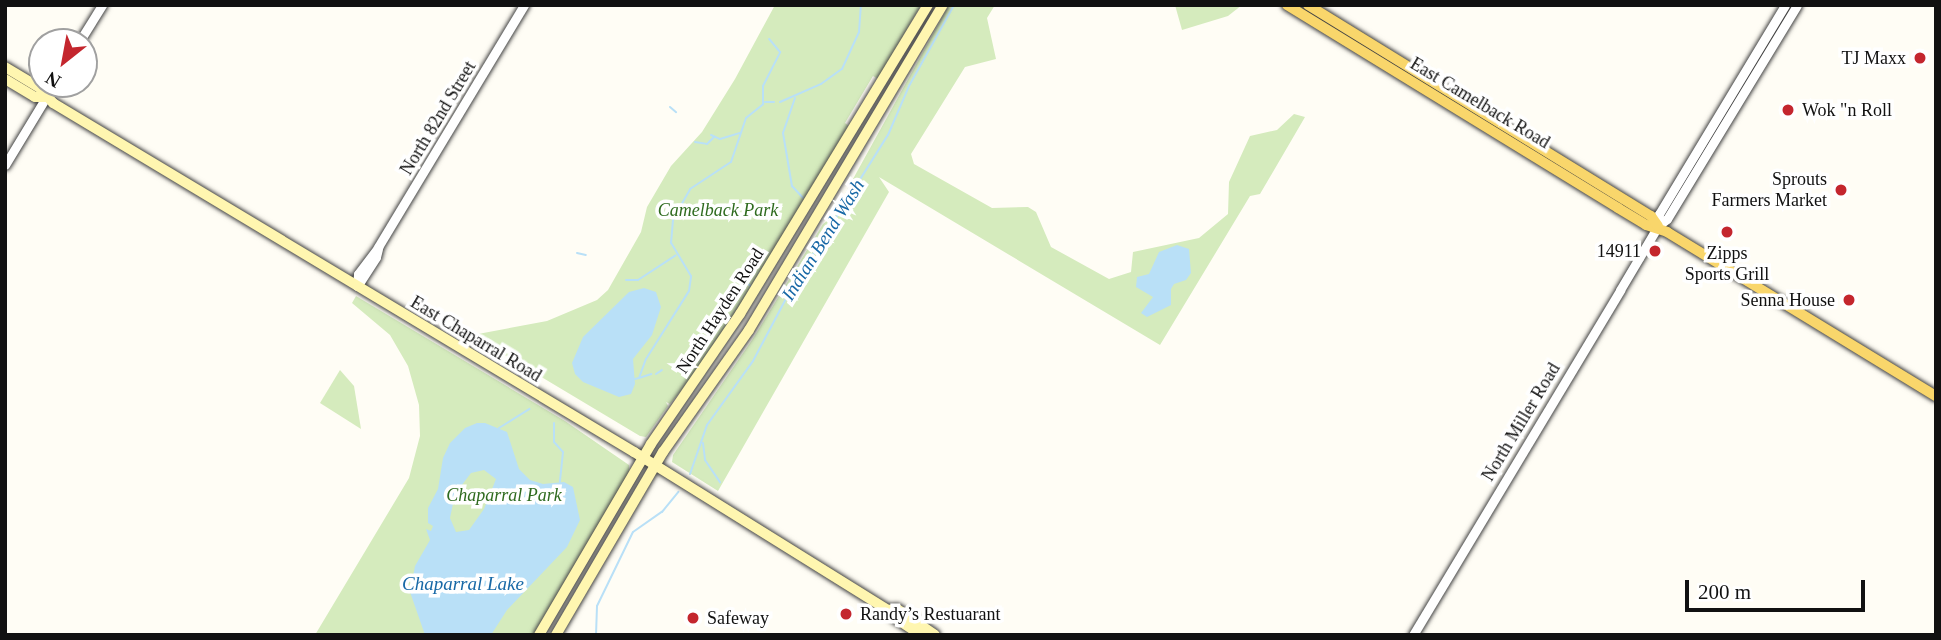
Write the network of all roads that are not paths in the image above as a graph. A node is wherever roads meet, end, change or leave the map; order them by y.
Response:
1 (102, 5) edge
2 (524, 5) edge
3 (928, 5) edge
4 (943, 5) edge
5 (1287, 5) edge
6 (1308, 5) edge
7 (1785, 5) edge
8 (1797, 5) edge
9 (88, 28) edge
10 (5, 67) edge
11 (5, 79) edge
12 (28, 81) edge
13 (1425, 84) junction
14 (28, 93) edge
15 (45, 98) edge
16 (48, 98) edge
17 (5, 165) edge
18 (1658, 226) junction
19 (357, 286) junction
20 (1936, 396) edge
21 (643, 458) junction
22 (655, 466) junction
23 (888, 610) junction
24 (539, 635) edge
25 (556, 635) edge
26 (921, 635) edge
27 (935, 635) edge
28 (1413, 635) edge

1 - 9 street
2 - 19 street, North 82nd Street
3 - 21 main road, North Hayden Road
4 - 22 main road, North Hayden Road
5 - 13 main road, East Camelback Road
6 - 13 main road, East Camelback Road
7 - 18 street, North Miller Road
8 - 18 street, North Miller Road
10 - 12 main road, East Chaparral Road
11 - 14 main road, East Chaparral Road
13 - 18 main road, East Camelback Road
15 - 17 street
16 - 19 main road, East Chaparral Road
18 - 20 main road, East Camelback Road
18 - 28 street, North Miller Road
19 - 21 main road, East Chaparral Road
21 - 22 main road, East Chaparral Road
21 - 24 main road, North Hayden Road
22 - 23 main road, East Chaparral Road
22 - 25 main road, North Hayden Road
23 - 26 main road, East Chaparral Road
23 - 27 main road, East Chaparral Road

